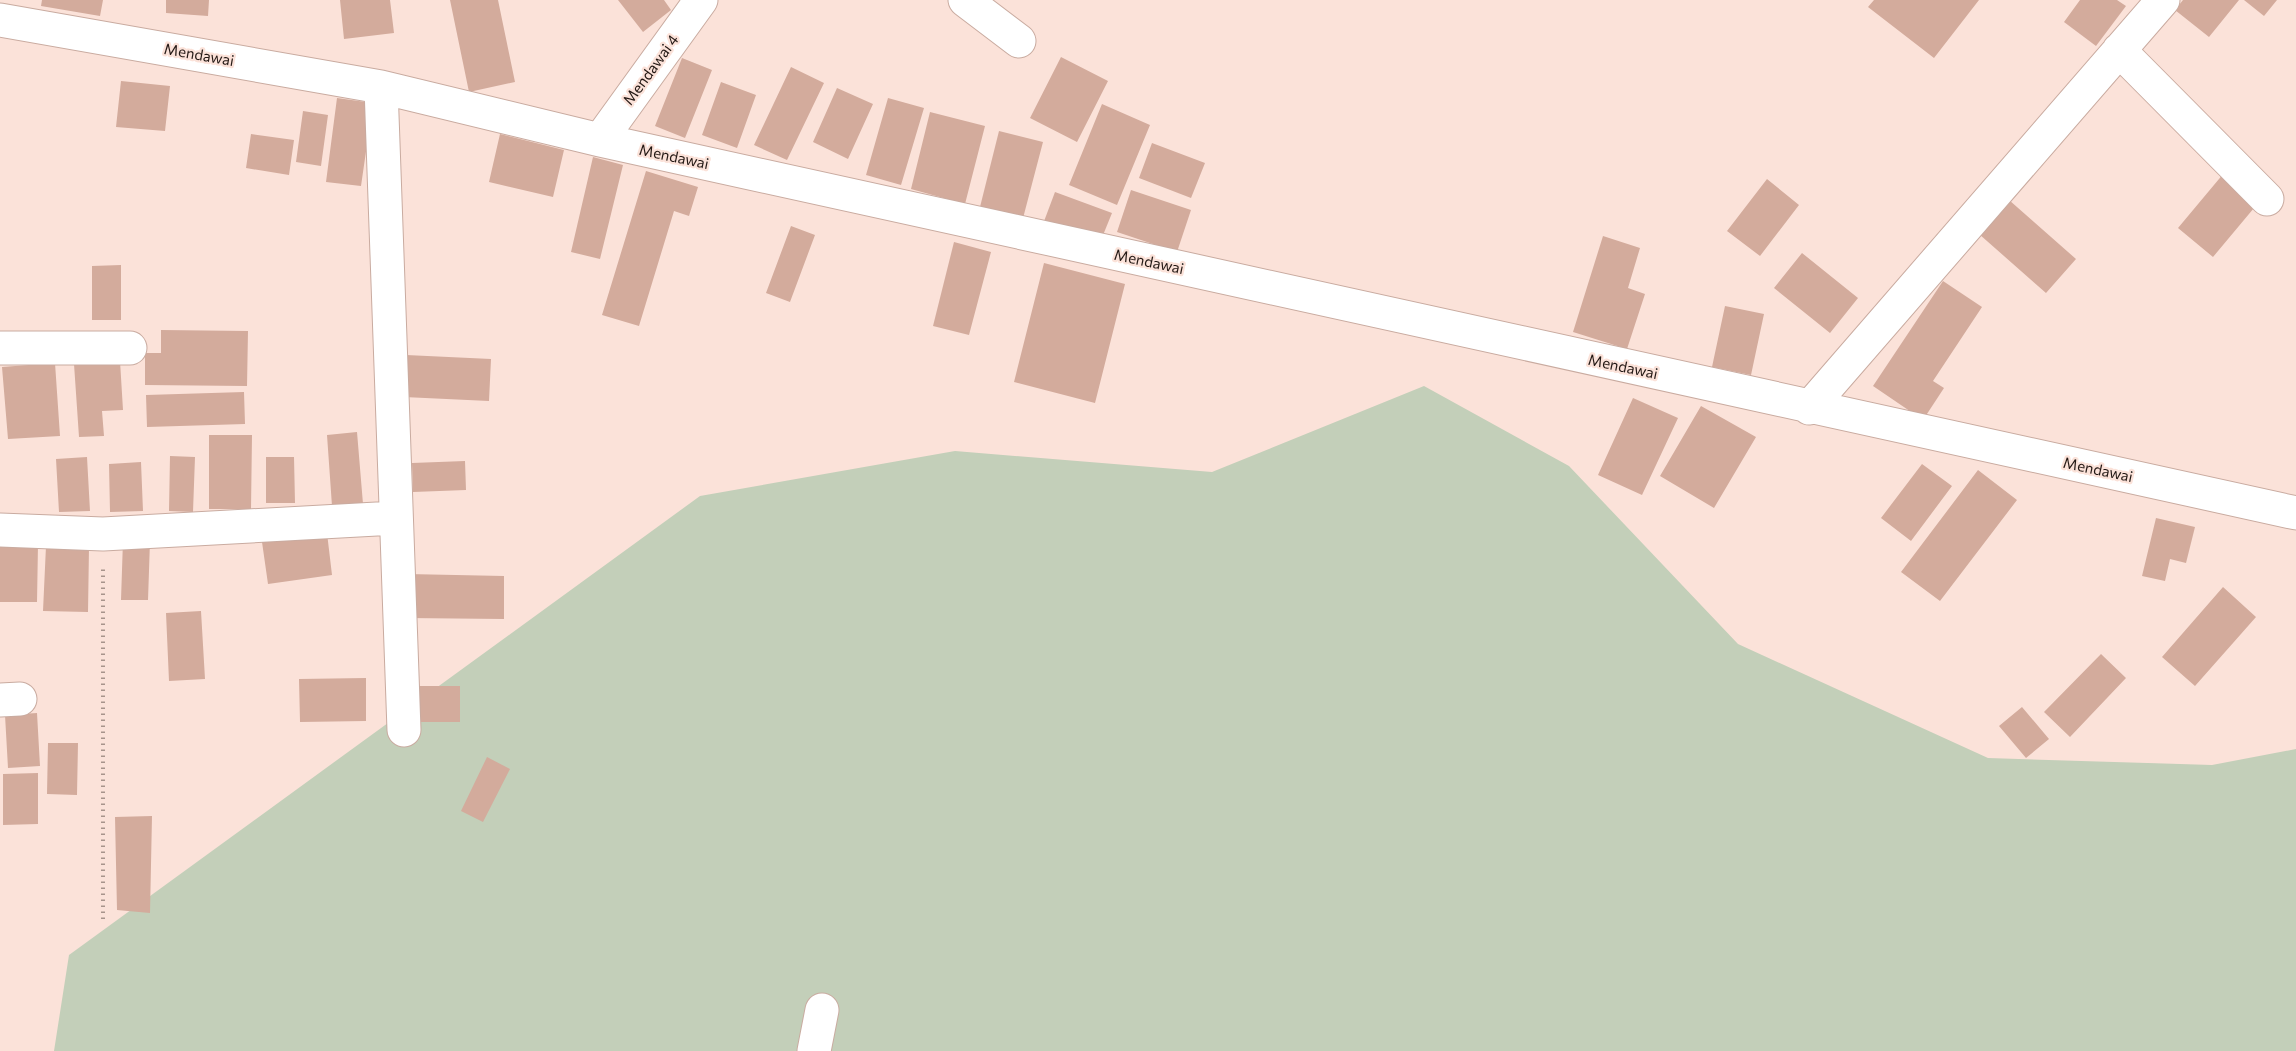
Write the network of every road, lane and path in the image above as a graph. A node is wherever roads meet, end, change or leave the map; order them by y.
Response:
1 (701, 0) edge
2 (965, 0) edge
3 (2163, 0) edge
4 (0, 20) edge
5 (1019, 41) dead end
6 (2119, 50) junction
7 (381, 87) junction
8 (600, 140) junction
9 (2267, 199) dead end
10 (0, 348) edge
11 (130, 348) dead end
12 (1809, 408) junction
13 (2296, 513) edge
14 (395, 518) junction
15 (0, 530) edge
16 (103, 534) junction
17 (404, 730) dead end
18 (103, 920) dead end
19 (822, 1010) dead end
20 (814, 1051) edge

1 - 8 street, Mendawai 4
2 - 5 street
3 - 6 street
4 - 7 street, Mendawai
6 - 9 street
6 - 12 street
7 - 8 street, Mendawai
7 - 14 street
8 - 12 street, Mendawai
10 - 11 street
12 - 13 street, Mendawai
14 - 16 street
14 - 17 street
15 - 16 street
16 - 18 path
19 - 20 street

